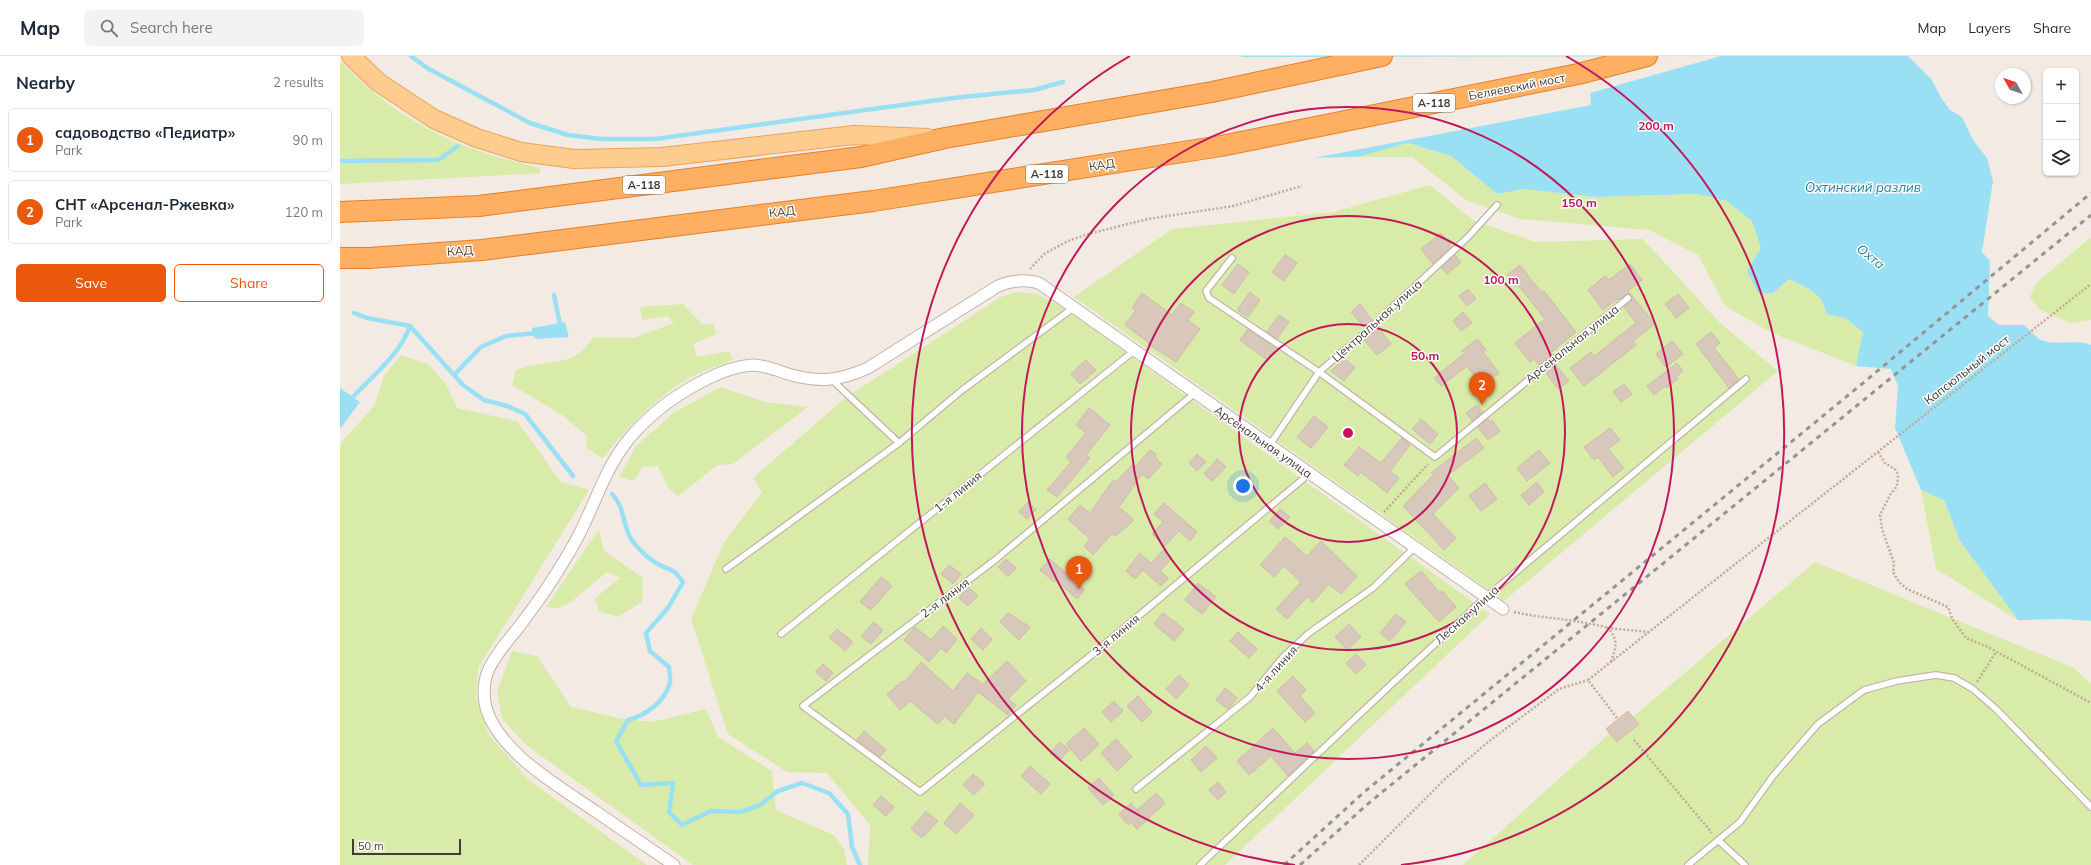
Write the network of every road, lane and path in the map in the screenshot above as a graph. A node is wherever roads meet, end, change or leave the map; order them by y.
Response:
1 (351, 56) edge
2 (1382, 56) edge
3 (1647, 56) edge
4 (945, 138) junction
5 (1221, 146) joint
6 (1302, 186) dead end
7 (1497, 205) dead end
8 (340, 212) edge
9 (340, 258) edge
10 (369, 258) junction
11 (1232, 258) dead end
12 (340, 262) edge
13 (1021, 280) junction
14 (2091, 284) edge
15 (1628, 298) dead end
16 (1074, 308) junction
17 (1135, 350) junction
18 (1319, 372) junction
19 (1746, 379) dead end
20 (832, 380) junction
21 (1194, 393) junction
22 (899, 443) junction
23 (1269, 446) junction
24 (1878, 452) junction
25 (1435, 457) junction
26 (1309, 474) junction
27 (1376, 521) junction
28 (1414, 548) junction
29 (726, 569) dead end
30 (1486, 598) junction
31 (1503, 609) joint
32 (1608, 628) junction
33 (1648, 632) junction
34 (781, 634) dead end
35 (1996, 652) junction
36 (1611, 662) junction
37 (1588, 680) junction
38 (1973, 689) junction
39 (2091, 703) edge
40 (1617, 718) dead end
41 (1634, 740) dead end
42 (1136, 789) dead end
43 (920, 792) joint
44 (2091, 807) edge
45 (1719, 840) junction
46 (674, 865) edge
47 (1200, 865) edge
48 (1360, 865) edge
49 (1688, 865) edge
50 (1745, 865) edge

1 - 4 main road
2 - 4 highway, А-118
3 - 5 highway, Беляевский мост / А-118
4 - 8 highway, А-118
5 - 10 highway, КАД / А-118
6 - 13 path
7 - 18 lane, Центральная улица
9 - 10 highway, КАД / А-118
10 - 12 main road
11 - 18 lane
13 - 16 street, Арсенальная улица
13 - 20 street
14 - 24 path, Капсюльный мост
15 - 25 lane, Арсенальная улица
16 - 17 street, Арсенальная улица
16 - 22 lane
17 - 21 street, Арсенальная улица
17 - 34 lane, 1-я линия
18 - 23 lane, Центральная улица
18 - 25 lane
19 - 30 lane, Лесная улица
20 - 22 lane
20 - 46 street
21 - 23 street, Арсенальная улица
21 - 43 lane, 2-я линия
22 - 29 lane
23 - 26 street, Арсенальная улица
24 - 33 path, Капсюльный мост
24 - 35 path
25 - 27 path
26 - 27 street, Арсенальная улица
26 - 43 lane, 3-я линия
27 - 28 street, Арсенальная улица
28 - 30 street, Арсенальная улица
28 - 42 lane, 4-я линия
30 - 31 street, Арсенальная улица
30 - 47 lane, Лесная улица
31 - 32 path
32 - 33 path
32 - 36 path
33 - 36 path, Капсюльный мост
35 - 38 path
35 - 39 path
36 - 37 path, Капсюльный мост
37 - 40 path
37 - 48 path
38 - 44 lane
38 - 45 lane
41 - 45 path
45 - 49 lane
45 - 50 lane

